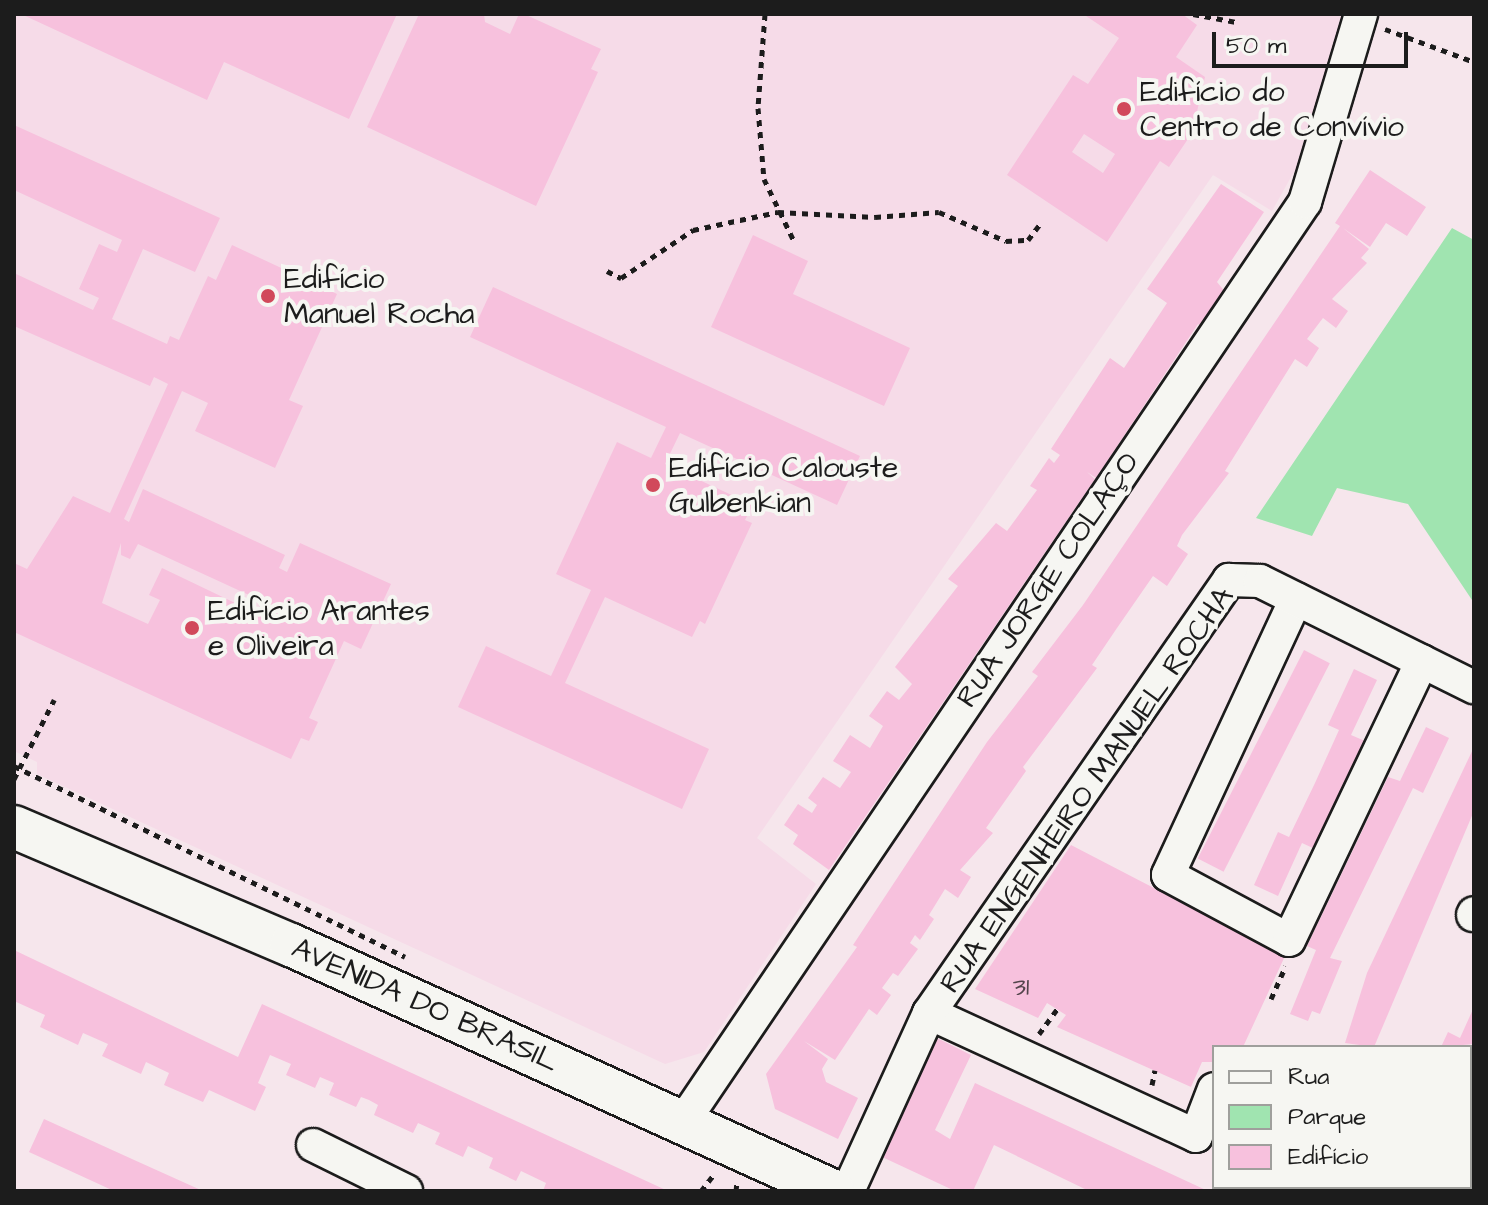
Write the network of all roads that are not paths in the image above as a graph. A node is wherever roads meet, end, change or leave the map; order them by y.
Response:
1 (1360, 17) edge
2 (1296, 599) junction
3 (1422, 661) junction
4 (1474, 687) edge
5 (14, 827) edge
6 (14, 847) edge
7 (62, 849) junction
8 (929, 1013) junction
9 (1212, 1094) edge
10 (683, 1122) junction
11 (313, 1145) dead end
12 (388, 1187) edge
13 (833, 1191) edge
14 (848, 1191) edge

1 - 10 street, RUA JORGE COLAÇO
2 - 3 street, RUA ENGENHEIRO MANUEL ROCHA
2 - 3 street
2 - 8 street, RUA ENGENHEIRO MANUEL ROCHA
3 - 4 street, RUA ENGENHEIRO MANUEL ROCHA
5 - 7 main road, AVENIDA DO BRASIL
6 - 7 street
7 - 10 main road, AVENIDA DO BRASIL
8 - 9 street, RUA ENGENHEIRO MANUEL ROCHA
8 - 14 street, RUA ENGENHEIRO MANUEL ROCHA
10 - 13 main road, AVENIDA DO BRASIL
11 - 12 street

